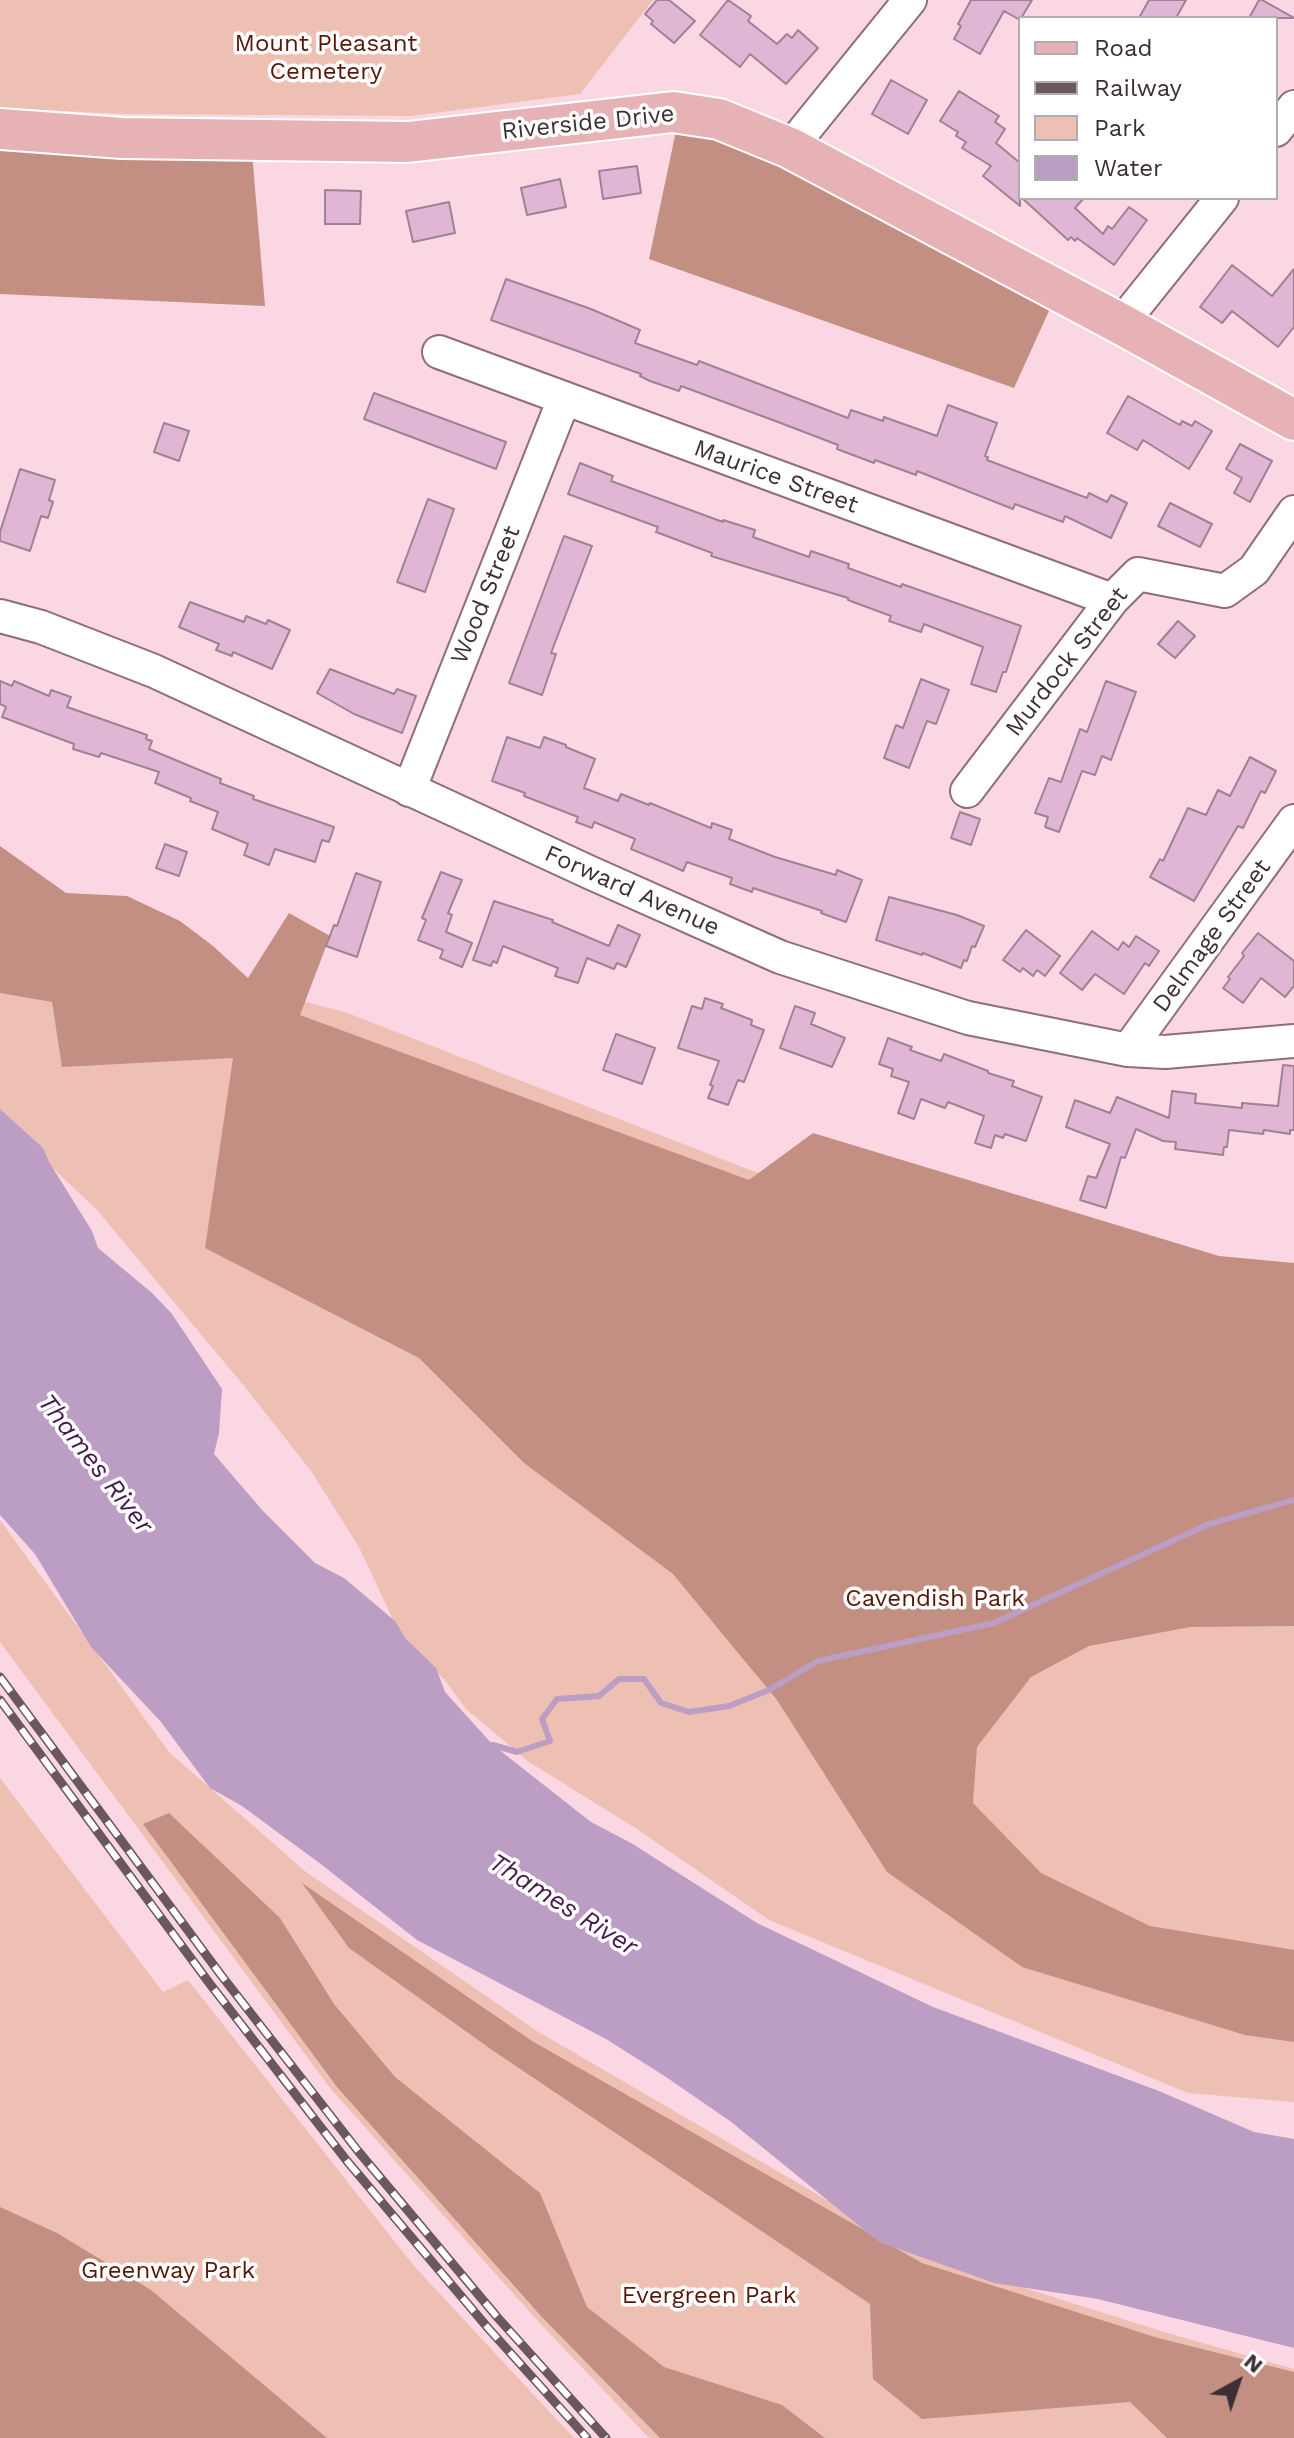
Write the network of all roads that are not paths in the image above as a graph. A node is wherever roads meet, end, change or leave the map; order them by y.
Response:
1 (910, 0) edge
2 (1294, 107) edge
3 (1278, 127) edge
4 (0, 129) edge
5 (790, 148) junction
6 (1220, 200) edge
7 (1121, 324) junction
8 (439, 352) dead end
9 (564, 399) junction
10 (1294, 420) edge
11 (1294, 512) edge
12 (1112, 600) junction
13 (0, 616) edge
14 (409, 790) junction
15 (967, 791) dead end
16 (1294, 821) edge
17 (1294, 1041) edge
18 (1128, 1050) junction

1 - 5 street
2 - 3 street
4 - 5 main road, Riverside Drive
5 - 7 main road, Riverside Drive
6 - 7 street
7 - 10 main road, Riverside Drive
8 - 9 street, Maurice Street
9 - 12 street, Maurice Street
9 - 14 street, Wood Street
11 - 12 street, Murdock Street
12 - 15 street, Murdock Street
13 - 14 street, Forward Avenue
14 - 18 street, Forward Avenue
16 - 18 street, Delmage Street
17 - 18 street, Forward Avenue

